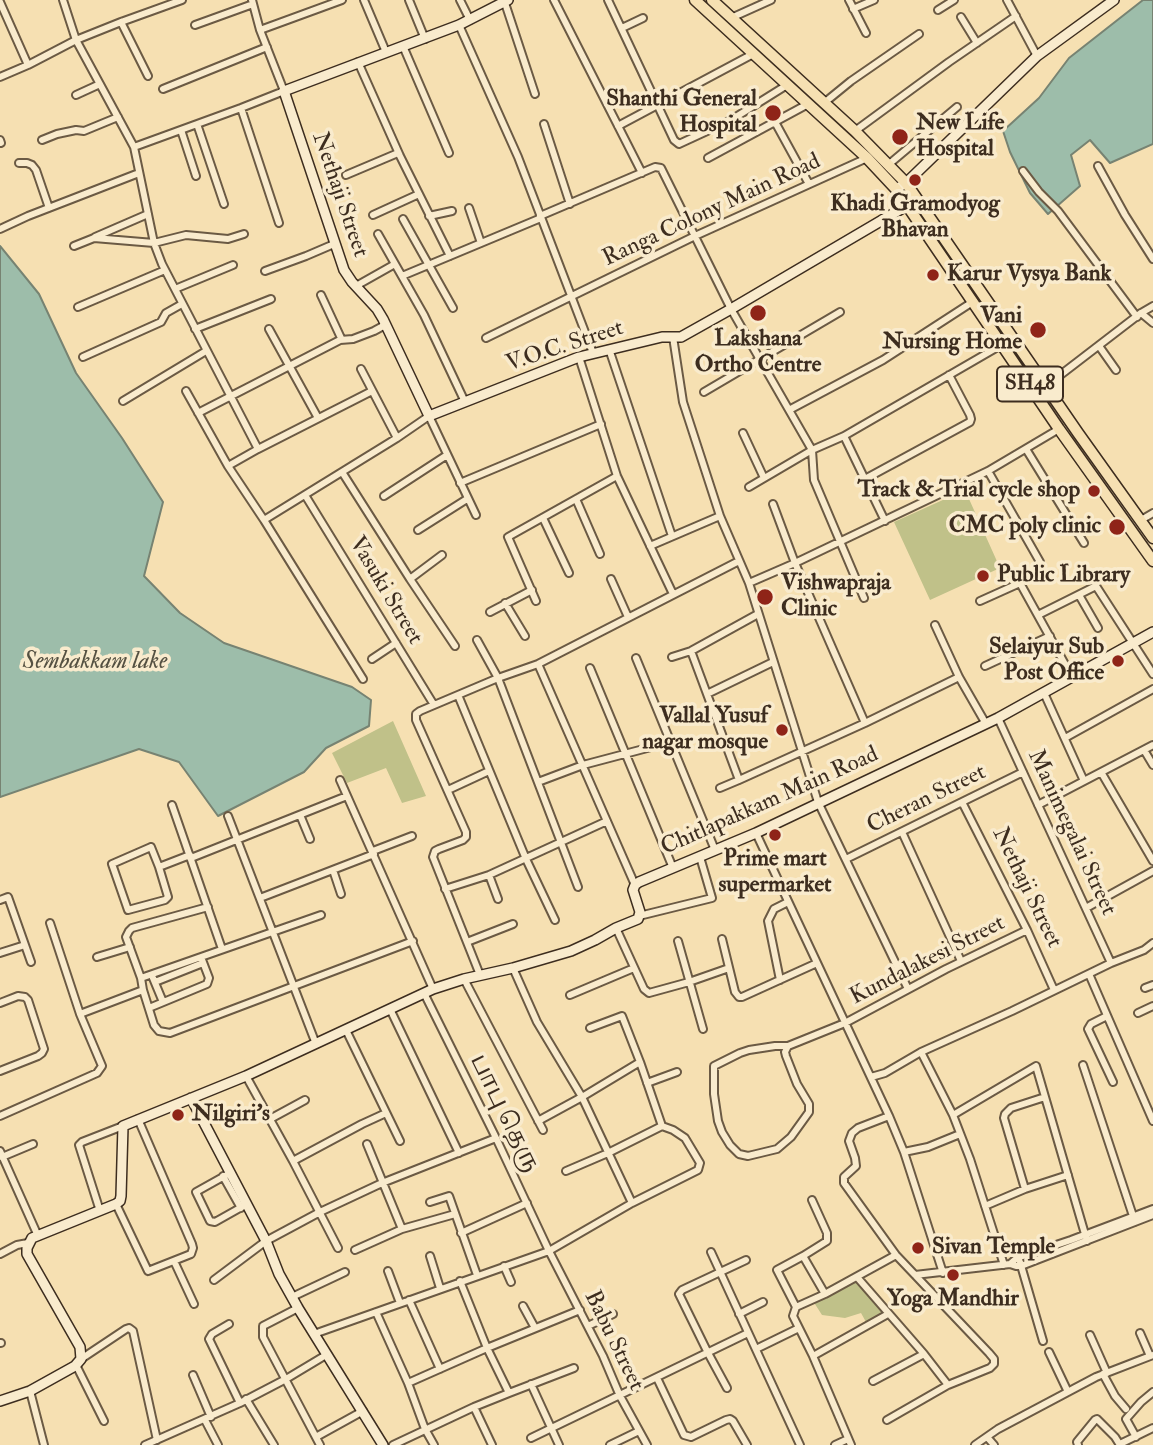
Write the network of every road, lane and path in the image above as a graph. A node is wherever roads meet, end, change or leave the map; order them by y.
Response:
1 (157, 0) edge
2 (182, 0) edge
3 (342, 0) edge
4 (364, 0) edge
5 (409, 0) edge
6 (460, 0) edge
7 (554, 0) edge
8 (608, 0) edge
9 (695, 0) edge
10 (712, 0) edge
11 (771, 0) edge
12 (849, 0) edge
13 (874, 0) edge
14 (954, 0) edge
15 (1007, 0) edge
16 (1114, 0) edge
17 (64, 1) edge
18 (506, 1) edge
19 (253, 2) edge
20 (326, 3) edge
21 (1, 6) edge
22 (160, 8) junction
23 (853, 9) junction
24 (937, 10) dead end
25 (1016, 16) junction
26 (961, 17) dead end
27 (643, 18) dead end
28 (731, 18) junction
29 (470, 20) junction
30 (121, 22) junction
31 (195, 25) dead end
32 (459, 25) junction
33 (622, 28) junction
34 (260, 30) junction
35 (866, 33) dead end
36 (919, 34) dead end
37 (425, 39) junction
38 (76, 40) junction
39 (977, 43) junction
40 (403, 46) junction
41 (267, 47) junction
42 (386, 52) junction
43 (753, 54) junction
44 (1037, 56) junction
45 (358, 62) junction
46 (28, 65) junction
47 (148, 76) dead end
48 (0, 77) edge
49 (100, 84) junction
50 (787, 85) junction
51 (163, 89) dead end
52 (284, 91) junction
53 (535, 94) dead end
54 (76, 95) dead end
55 (824, 103) junction
56 (808, 104) junction
57 (658, 106) junction
58 (957, 107) dead end
59 (240, 108) junction
60 (118, 117) junction
61 (775, 122) junction
62 (197, 124) junction
63 (544, 124) dead end
64 (618, 126) junction
65 (181, 130) junction
66 (855, 131) junction
67 (42, 140) dead end
68 (134, 147) junction
69 (398, 153) junction
70 (449, 153) dead end
71 (708, 158) dead end
72 (867, 158) junction
73 (19, 163) dead end
74 (888, 164) junction
75 (1098, 166) dead end
76 (1023, 171) dead end
77 (139, 173) junction
78 (642, 173) junction
79 (346, 175) dead end
80 (196, 176) dead end
81 (809, 184) junction
82 (901, 186) junction
83 (419, 194) junction
84 (917, 200) junction
85 (224, 204) dead end
86 (570, 204) junction
87 (908, 206) junction
88 (50, 208) junction
89 (469, 208) dead end
90 (452, 211) dead end
91 (148, 214) junction
92 (373, 215) dead end
93 (429, 216) junction
94 (541, 217) junction
95 (403, 219) dead end
96 (279, 223) dead end
97 (4, 228) edge
98 (244, 234) dead end
99 (378, 234) dead end
100 (695, 236) junction
101 (94, 238) junction
102 (154, 243) junction
103 (481, 243) junction
104 (334, 244) junction
105 (74, 246) dead end
106 (450, 256) junction
107 (1153, 259) edge
108 (395, 264) junction
109 (233, 265) dead end
110 (429, 265) junction
111 (165, 270) junction
112 (265, 271) dead end
113 (402, 276) junction
114 (356, 286) junction
115 (175, 289) junction
116 (321, 295) dead end
117 (572, 297) junction
118 (271, 299) dead end
119 (974, 301) junction
120 (182, 304) junction
121 (1153, 306) edge
122 (78, 307) dead end
123 (453, 308) dead end
124 (731, 309) junction
125 (840, 312) dead end
126 (1139, 315) junction
127 (1153, 323) edge
128 (385, 324) junction
129 (195, 329) junction
130 (270, 329) dead end
131 (673, 337) junction
132 (486, 338) dead end
133 (340, 340) junction
134 (1003, 344) junction
135 (1099, 346) junction
136 (609, 349) junction
137 (206, 351) junction
138 (593, 353) junction
139 (83, 357) dead end
140 (579, 357) junction
141 (760, 359) junction
142 (290, 365) junction
143 (361, 369) dead end
144 (1116, 370) dead end
145 (949, 375) junction
146 (1046, 386) junction
147 (186, 391) dead end
148 (372, 391) junction
149 (704, 392) dead end
150 (230, 396) junction
151 (123, 401) dead end
152 (465, 402) junction
153 (789, 410) junction
154 (198, 413) junction
155 (429, 416) junction
156 (318, 418) junction
157 (601, 424) junction
158 (1059, 429) junction
159 (743, 433) dead end
160 (844, 436) junction
161 (397, 438) junction
162 (258, 449) junction
163 (1026, 449) junction
164 (812, 450) junction
165 (447, 455) junction
166 (228, 466) junction
167 (988, 471) junction
168 (342, 472) junction
169 (617, 477) junction
170 (764, 478) junction
171 (865, 479) junction
172 (460, 483) junction
173 (750, 487) dead end
174 (305, 495) junction
175 (384, 496) dead end
176 (467, 499) junction
177 (576, 499) junction
178 (773, 504) dead end
179 (1153, 513) edge
180 (476, 515) dead end
181 (720, 516) junction
182 (542, 518) junction
183 (264, 520) junction
184 (1141, 520) junction
185 (885, 521) junction
186 (418, 530) dead end
187 (672, 536) junction
188 (1153, 538) edge
189 (840, 542) junction
190 (1084, 543) dead end
191 (650, 546) junction
192 (600, 554) dead end
193 (442, 555) dead end
194 (740, 561) junction
195 (1153, 561) edge
196 (1040, 562) dead end
197 (795, 563) junction
198 (569, 573) dead end
199 (410, 579) junction
200 (611, 579) dead end
201 (749, 583) junction
202 (532, 590) junction
203 (673, 594) junction
204 (1079, 595) junction
205 (864, 598) dead end
206 (536, 601) dead end
207 (980, 601) dead end
208 (505, 603) junction
209 (489, 612) dead end
210 (758, 614) junction
211 (1038, 615) junction
212 (628, 617) junction
213 (935, 625) dead end
214 (1098, 628) dead end
215 (1153, 632) edge
216 (525, 636) dead end
217 (1050, 636) junction
218 (477, 640) dead end
219 (396, 643) junction
220 (1133, 643) junction
221 (455, 646) dead end
222 (691, 651) junction
223 (672, 657) dead end
224 (636, 658) dead end
225 (372, 659) dead end
226 (773, 663) junction
227 (538, 664) junction
228 (985, 666) dead end
229 (590, 668) dead end
230 (1153, 674) edge
231 (959, 677) junction
232 (1072, 677) junction
233 (498, 678) junction
234 (363, 679) dead end
235 (1153, 689) edge
236 (1044, 692) junction
237 (706, 694) junction
238 (458, 695) junction
239 (434, 705) junction
240 (998, 718) junction
241 (865, 723) junction
242 (986, 724) junction
243 (1065, 738) junction
244 (670, 742) junction
245 (1153, 744) edge
246 (1144, 750) junction
247 (801, 752) junction
248 (625, 753) junction
249 (583, 765) junction
250 (1153, 765) edge
251 (489, 771) junction
252 (1023, 772) junction
253 (1101, 772) junction
254 (340, 780) dead end
255 (739, 780) junction
256 (1084, 781) junction
257 (538, 782) junction
258 (720, 789) dead end
259 (448, 790) junction
260 (347, 796) junction
261 (818, 802) junction
262 (962, 802) junction
263 (172, 805) dead end
264 (1038, 805) junction
265 (300, 815) junction
266 (228, 817) dead end
267 (607, 821) junction
268 (756, 832) junction
269 (902, 832) junction
270 (412, 836) dead end
271 (310, 839) dead end
272 (237, 840) junction
273 (562, 842) junction
274 (715, 850) junction
275 (373, 853) junction
276 (700, 856) junction
277 (191, 857) junction
278 (526, 859) junction
279 (846, 859) junction
280 (1153, 861) edge
281 (159, 867) junction
282 (673, 868) junction
283 (333, 870) junction
284 (1153, 871) edge
285 (489, 875) junction
286 (635, 885) junction
287 (578, 887) dead end
288 (446, 889) junction
289 (341, 894) dead end
290 (260, 898) junction
291 (498, 899) dead end
292 (0, 900) edge
293 (788, 902) junction
294 (208, 907) junction
295 (1086, 908) junction
296 (321, 915) dead end
297 (639, 916) junction
298 (555, 920) dead end
299 (50, 923) dead end
300 (513, 924) dead end
301 (616, 928) junction
302 (1027, 930) junction
303 (272, 931) junction
304 (722, 939) dead end
305 (413, 941) junction
306 (678, 941) dead end
307 (467, 942) junction
308 (1153, 943) edge
309 (25, 945) junction
310 (130, 947) junction
311 (222, 949) junction
312 (0, 953) edge
313 (97, 957) dead end
314 (202, 960) junction
315 (961, 961) junction
316 (31, 962) dead end
317 (817, 963) junction
318 (1111, 963) junction
319 (513, 968) junction
320 (634, 968) junction
321 (729, 968) junction
322 (152, 974) junction
323 (1088, 974) junction
324 (480, 975) junction
325 (141, 978) junction
326 (464, 979) junction
327 (780, 980) junction
328 (155, 982) junction
329 (689, 982) junction
330 (1153, 985) edge
331 (293, 986) junction
332 (1145, 988) dead end
333 (908, 989) junction
334 (144, 990) junction
335 (1054, 990) junction
336 (429, 991) junction
337 (570, 995) dead end
338 (163, 1002) junction
339 (0, 1003) edge
340 (1153, 1006) edge
341 (149, 1008) junction
342 (390, 1009) junction
343 (1138, 1013) dead end
344 (80, 1014) junction
345 (1107, 1016) junction
346 (845, 1023) junction
347 (590, 1027) dead end
348 (703, 1029) dead end
349 (346, 1030) junction
350 (316, 1044) junction
351 (788, 1046) junction
352 (921, 1052) junction
353 (640, 1062) junction
354 (1083, 1065) dead end
355 (0, 1071) edge
356 (677, 1072) dead end
357 (246, 1076) junction
358 (871, 1077) junction
359 (1113, 1082) dead end
360 (647, 1083) junction
361 (582, 1097) junction
362 (1045, 1097) junction
363 (191, 1098) junction
364 (305, 1100) dead end
365 (386, 1113) junction
366 (953, 1115) junction
367 (0, 1116) edge
368 (889, 1116) junction
369 (138, 1119) junction
370 (270, 1119) junction
371 (538, 1121) junction
372 (1153, 1121) edge
373 (123, 1126) junction
374 (662, 1126) junction
375 (543, 1130) dead end
376 (960, 1134) junction
377 (496, 1138) junction
378 (400, 1141) dead end
379 (33, 1143) dead end
380 (367, 1144) dead end
381 (904, 1152) junction
382 (458, 1153) junction
383 (608, 1153) junction
384 (1, 1154) edge
385 (293, 1161) junction
386 (566, 1171) dead end
387 (9, 1173) junction
388 (227, 1174) junction
389 (1068, 1175) junction
390 (0, 1177) edge
391 (382, 1183) junction
392 (1025, 1189) junction
393 (812, 1200) dead end
394 (430, 1202) dead end
395 (527, 1203) junction
396 (632, 1203) junction
397 (116, 1204) junction
398 (244, 1206) junction
399 (985, 1206) junction
400 (1153, 1209) edge
401 (100, 1210) junction
402 (320, 1212) junction
403 (455, 1214) junction
404 (1153, 1215) edge
405 (1134, 1219) junction
406 (402, 1229) junction
407 (461, 1233) junction
408 (38, 1236) junction
409 (1086, 1238) junction
410 (266, 1241) junction
411 (28, 1243) junction
412 (338, 1248) dead end
413 (355, 1250) dead end
414 (549, 1251) junction
415 (711, 1252) dead end
416 (0, 1254) edge
417 (896, 1255) junction
418 (430, 1256) dead end
419 (803, 1256) junction
420 (1019, 1257) junction
421 (746, 1260) dead end
422 (174, 1261) junction
423 (1007, 1265) junction
424 (505, 1266) junction
425 (1021, 1266) junction
426 (388, 1271) dead end
427 (345, 1272) dead end
428 (720, 1273) junction
429 (943, 1273) junction
430 (915, 1275) junction
431 (477, 1276) junction
432 (857, 1277) junction
433 (214, 1280) dead end
434 (460, 1281) junction
435 (511, 1282) dead end
436 (440, 1288) junction
437 (825, 1294) junction
438 (292, 1297) junction
439 (409, 1300) junction
440 (764, 1302) dead end
441 (400, 1303) junction
442 (194, 1304) dead end
443 (523, 1306) dead end
444 (796, 1307) junction
445 (298, 1308) junction
446 (580, 1310) junction
447 (376, 1312) junction
448 (613, 1314) dead end
449 (740, 1314) junction
450 (888, 1314) junction
451 (229, 1324) dead end
452 (588, 1326) junction
453 (535, 1328) junction
454 (799, 1328) junction
455 (748, 1333) junction
456 (1140, 1333) dead end
457 (314, 1334) junction
458 (1090, 1335) dead end
459 (1043, 1341) dead end
460 (487, 1348) junction
461 (756, 1349) junction
462 (1049, 1352) dead end
463 (708, 1353) junction
464 (924, 1354) junction
465 (326, 1355) junction
466 (1152, 1355) edge
467 (813, 1356) junction
468 (79, 1362) junction
469 (574, 1368) dead end
470 (439, 1369) junction
471 (1105, 1374) junction
472 (193, 1375) dead end
473 (657, 1378) junction
474 (286, 1379) junction
475 (873, 1381) dead end
476 (408, 1382) junction
477 (531, 1384) junction
478 (948, 1385) junction
479 (727, 1388) dead end
480 (30, 1391) junction
481 (1068, 1392) junction
482 (1153, 1392) edge
483 (509, 1393) junction
484 (620, 1396) junction
485 (0, 1401) edge
486 (243, 1401) junction
487 (474, 1407) junction
488 (1126, 1409) dead end
489 (363, 1411) junction
490 (208, 1418) junction
491 (104, 1420) dead end
492 (887, 1420) dead end
493 (1153, 1428) edge
494 (425, 1429) junction
495 (551, 1430) junction
496 (639, 1431) junction
497 (316, 1437) junction
498 (988, 1437) junction
499 (1136, 1437) junction
500 (531, 1438) dead end
501 (157, 1440) junction
502 (849, 1442) edge
503 (44, 1445) edge
504 (145, 1445) edge
505 (218, 1445) edge
506 (274, 1445) edge
507 (320, 1445) edge
508 (383, 1445) edge
509 (393, 1445) edge
510 (434, 1445) edge
511 (492, 1445) edge
512 (559, 1445) edge
513 (610, 1445) edge
514 (647, 1445) edge
515 (747, 1445) edge
516 (800, 1445) edge
517 (835, 1445) edge
518 (975, 1445) edge
519 (994, 1445) edge
520 (1078, 1445) edge
521 (1120, 1445) edge

1 - 22 street
2 - 22 street
3 - 20 street
4 - 42 street
5 - 37 street
6 - 29 street
7 - 64 street
8 - 33 street
9 - 43 main road, SH48
10 - 28 main road, SH48
11 - 28 street
12 - 23 street
13 - 23 street
14 - 24 street
15 - 25 street
16 - 44 street
17 - 38 street
18 - 29 street
18 - 53 street
19 - 31 street
19 - 34 street
20 - 34 street
21 - 46 street
22 - 30 street
23 - 35 street
25 - 39 street
25 - 44 street
26 - 39 street
27 - 33 street
28 - 55 main road, SH48
29 - 32 street
30 - 38 street
30 - 47 street
32 - 37 street
32 - 94 street
33 - 57 street
34 - 41 street
36 - 55 street
37 - 40 street
38 - 46 street
38 - 49 street
39 - 66 street
40 - 42 street
40 - 70 street
41 - 51 street
41 - 52 street
42 - 45 street
43 - 50 main road, SH48
43 - 57 street
44 - 82 street
45 - 52 street
45 - 69 street
46 - 48 street
49 - 54 street
49 - 60 street
50 - 56 main road, SH48
50 - 57 street
52 - 59 street
52 - 104 street, Nethaji Street
55 - 66 main road, SH48
56 - 61 street
56 - 72 main road, SH48
57 - 64 street
58 - 74 street
59 - 62 street
59 - 96 street
60 - 67 street
60 - 68 street
61 - 71 street
61 - 81 street
62 - 65 street
62 - 85 street
63 - 86 street
64 - 78 street
65 - 68 street
65 - 80 street
66 - 74 main road, SH48
68 - 77 street
69 - 79 street
69 - 83 street
72 - 81 street, Ranga Colony Main Road
72 - 82 main road, SH48
73 - 88 street
74 - 82 main road, SH48
75 - 107 street
76 - 126 street
77 - 88 street
77 - 91 street
78 - 86 street
78 - 100 street
81 - 100 street, Ranga Colony Main Road
82 - 84 main road, SH48
82 - 87 main road, SH48
83 - 92 street
83 - 93 street
84 - 87 street, V.O.C. Street
84 - 146 main road, SH48
86 - 94 street
87 - 119 main road, SH48
87 - 124 street, V.O.C. Street
88 - 97 street
89 - 103 street
90 - 93 street
91 - 101 street
91 - 102 street
93 - 106 street
94 - 103 street
94 - 117 street
95 - 110 street
98 - 102 street
99 - 108 street
100 - 117 street, Ranga Colony Main Road
100 - 124 street
101 - 102 street
101 - 105 street
102 - 111 street
103 - 106 street
104 - 112 street
104 - 114 street, Nethaji Street
106 - 110 street
108 - 113 street
108 - 114 street
109 - 115 street
110 - 113 street
110 - 123 street
111 - 115 street
111 - 122 street
113 - 152 street
114 - 128 street, Nethaji Street
115 - 120 street
116 - 133 street
117 - 132 street, Ranga Colony Main Road
117 - 138 street
118 - 129 street
119 - 134 main road, SH48
119 - 153 street
120 - 129 street
120 - 139 street
121 - 126 street
124 - 131 street, V.O.C. Street
124 - 141 street
125 - 141 street
126 - 127 street
126 - 135 street
128 - 133 street
128 - 155 street, Nethaji Street
129 - 137 street
130 - 142 street
131 - 136 street, V.O.C. Street
131 - 181 street
133 - 142 street
134 - 145 street
134 - 158 main road, SH48
135 - 144 street
135 - 146 street
136 - 138 street, V.O.C. Street
136 - 187 street
137 - 150 street
137 - 151 street
138 - 140 street, V.O.C. Street
140 - 152 street, V.O.C. Street
140 - 157 street
141 - 149 street
141 - 153 street
142 - 150 street
142 - 156 street
143 - 148 street
145 - 160 street
145 - 171 street
146 - 184 main road, SH48
147 - 154 street
148 - 156 street
148 - 161 street
150 - 154 street
150 - 162 street
152 - 155 street, V.O.C. Street
153 - 164 street
154 - 166 street
155 - 161 street, V.O.C. Street
155 - 165 street
156 - 162 street
157 - 169 street
157 - 172 street
158 - 163 street
158 - 195 main road, SH48
159 - 170 street
160 - 164 street
160 - 171 street
161 - 168 street, V.O.C. Street
162 - 166 street
163 - 167 street
163 - 190 street
164 - 170 street
164 - 189 street
165 - 172 street
165 - 175 street
166 - 183 street
167 - 185 street
167 - 196 street
168 - 174 street, V.O.C. Street
168 - 199 street
169 - 177 street
169 - 191 street
170 - 173 street
171 - 185 street
172 - 176 street
174 - 183 street, V.O.C. Street
174 - 219 street, Vasuki Street
176 - 180 street
176 - 186 street
177 - 182 street
177 - 192 street
178 - 197 street
179 - 184 street
181 - 187 street
181 - 194 street
182 - 198 street
182 - 202 street
183 - 234 street
184 - 188 main road, SH48
185 - 189 street
187 - 191 street
189 - 197 street
189 - 205 street
191 - 203 street
193 - 199 street
194 - 201 street
194 - 203 street
197 - 201 street
197 - 241 street
199 - 221 street
200 - 212 street
201 - 210 street
202 - 206 street
202 - 208 street
203 - 212 street
204 - 211 street
204 - 214 street
204 - 220 street
207 - 211 street
208 - 209 street
208 - 216 street
210 - 222 street
210 - 226 street
211 - 217 street
212 - 227 street
213 - 231 street
215 - 220 street, Chitlapakkam Main Road
217 - 228 street
217 - 232 street
218 - 233 street
219 - 225 street
219 - 239 street, Vasuki Street
220 - 230 street
220 - 232 street, Chitlapakkam Main Road
222 - 223 street
222 - 237 street
224 - 244 street
226 - 237 street
226 - 247 street
227 - 233 street
227 - 249 street
229 - 248 street
231 - 241 street
231 - 242 street
232 - 236 street, Chitlapakkam Main Road
233 - 238 street
233 - 257 street
235 - 243 street
236 - 240 street, Chitlapakkam Main Road
236 - 243 street
237 - 255 street
238 - 239 street
238 - 251 street
239 - 259 street
240 - 242 street, Chitlapakkam Main Road
240 - 252 street, Manimegalai Street
241 - 247 street
242 - 261 street, Chitlapakkam Main Road
243 - 256 street
244 - 248 street
244 - 274 street
245 - 246 street
246 - 250 street
246 - 253 street
247 - 255 street
247 - 261 street
248 - 249 street
248 - 282 street
249 - 257 street
249 - 267 street
251 - 259 street
251 - 278 street
252 - 262 street, Cheran Street
252 - 264 street, Manimegalai Street
253 - 256 street
253 - 280 street
254 - 260 street, பாபு தெரு
255 - 258 street
256 - 264 street
257 - 273 street
259 - 288 street
260 - 265 street
260 - 275 street, பாபு தெரு
261 - 268 street, Chitlapakkam Main Road
261 - 279 street
262 - 269 street, Cheran Street
262 - 302 street, Nethaji Street
263 - 277 street
264 - 295 street, Manimegalai Street
265 - 271 street
265 - 272 street
266 - 272 street
267 - 273 street
267 - 286 street
268 - 274 street, Chitlapakkam Main Road
268 - 293 street
269 - 279 street, Cheran Street
269 - 315 street
270 - 275 street
272 - 277 street
272 - 290 street
273 - 278 street
273 - 287 street
274 - 276 street, Chitlapakkam Main Road
275 - 283 street
275 - 305 street, பாபு தெரு
276 - 282 street, Chitlapakkam Main Road
276 - 297 street
277 - 281 street
277 - 294 street
278 - 285 street
278 - 298 street
279 - 333 street
281 - 281 street
282 - 286 street, Chitlapakkam Main Road
283 - 289 street
283 - 290 street
284 - 295 street
285 - 288 street
285 - 291 street
286 - 297 street
288 - 307 street
290 - 303 street
292 - 309 street
293 - 317 street
293 - 327 street
294 - 310 street
294 - 311 street
295 - 318 street, Manimegalai Street
296 - 303 street
297 - 301 street
299 - 344 street
300 - 307 street
301 - 319 street
301 - 320 street
302 - 315 street, Kundalakesi Street
302 - 335 street, Nethaji Street
303 - 311 street
303 - 331 street
304 - 321 street
305 - 331 street
305 - 336 street, பாபு தெரு
306 - 329 street
307 - 324 street
308 - 318 street
309 - 312 street
309 - 316 street
310 - 313 street
310 - 325 street
311 - 314 street
314 - 322 street
314 - 328 street
314 - 338 street
315 - 333 street, Kundalakesi Street
317 - 327 street
317 - 346 street
318 - 323 street
319 - 324 street
319 - 361 street
320 - 329 street
320 - 337 street
321 - 327 street
321 - 329 street
322 - 325 street
322 - 328 street
323 - 335 street
323 - 345 street
324 - 326 street
325 - 334 street
326 - 336 street
326 - 371 street
328 - 338 street
329 - 348 street
330 - 332 street
331 - 341 street
331 - 350 street
333 - 346 street, Kundalakesi Street
334 - 341 street
334 - 344 street
335 - 352 street
336 - 342 street
336 - 377 street, பாபு தெரு
338 - 341 street
339 - 355 street
340 - 343 street
342 - 349 street
342 - 382 street
344 - 367 street
345 - 359 street
345 - 372 street
346 - 351 street, Kundalakesi Street
346 - 358 street
347 - 353 street
349 - 350 street
349 - 365 street
350 - 357 street
351 - 351 street
352 - 358 street
352 - 366 street
353 - 360 street
353 - 361 street
354 - 405 street
356 - 360 street
357 - 363 street
357 - 370 street
358 - 368 street
360 - 374 street
361 - 371 street
361 - 383 street
362 - 366 street
362 - 389 street
362 - 392 street
363 - 369 street
363 - 388 street
364 - 370 street
365 - 378 street
365 - 385 street
366 - 376 street
368 - 381 street
368 - 417 street
369 - 373 street
369 - 422 street
370 - 385 street
371 - 375 street
373 - 397 street
373 - 401 street
374 - 383 street
374 - 396 street
376 - 381 street
376 - 399 street
377 - 382 street
377 - 395 street, பாபு தெரு
379 - 384 street
380 - 391 street
381 - 429 street
382 - 391 street
383 - 386 street
383 - 396 street
384 - 387 street
385 - 402 street
387 - 390 street
387 - 408 street
388 - 398 street
388 - 398 street
389 - 392 street
389 - 409 street
391 - 402 street
391 - 406 street
392 - 399 street
393 - 419 street
394 - 403 street
395 - 407 street
395 - 414 street, பாபு தெரு
396 - 414 street
397 - 401 street
397 - 422 street
398 - 410 street
399 - 423 street
400 - 405 street
401 - 408 street
402 - 410 street
402 - 412 street
403 - 406 street
403 - 407 street
404 - 405 street
405 - 409 street
406 - 413 street
407 - 431 street
408 - 411 street
409 - 420 street
409 - 425 street
410 - 433 street
410 - 438 street
411 - 416 street
411 - 468 street
414 - 424 street
414 - 446 street, Babu Street
415 - 428 street
417 - 430 street
417 - 432 street
418 - 436 street
419 - 437 street
419 - 444 street
420 - 423 street
420 - 425 street
421 - 428 street
422 - 442 street
423 - 425 street
423 - 429 street
424 - 431 street
424 - 435 street
425 - 459 street
426 - 441 street
427 - 438 street
428 - 449 street
428 - 463 street
429 - 430 street
430 - 478 street
431 - 434 street
432 - 437 street
432 - 450 street
434 - 436 street
434 - 460 street
436 - 439 street
437 - 444 street
438 - 445 street
439 - 441 street
439 - 470 street
440 - 449 street
441 - 447 street
443 - 453 street
444 - 454 street
445 - 457 street
445 - 474 street
446 - 452 street, Babu Street
446 - 453 street
447 - 457 street
447 - 476 street
448 - 452 street
449 - 455 street
450 - 464 street
450 - 467 street
451 - 486 street
452 - 484 street, Babu Street
453 - 460 street
454 - 461 street
454 - 467 street
455 - 461 street
455 - 463 street
456 - 466 street
457 - 465 street
458 - 471 street
460 - 470 street
460 - 483 street
461 - 516 street
462 - 481 street
463 - 473 street
463 - 479 street
464 - 475 street
464 - 478 street
465 - 474 street
465 - 489 street
466 - 471 street
467 - 502 street
468 - 480 street
468 - 491 street
468 - 501 street
469 - 477 street
470 - 476 street
471 - 481 street
471 - 488 street
472 - 490 street
473 - 484 street
473 - 515 street
474 - 486 street
474 - 497 street
476 - 494 street
477 - 483 street
477 - 495 street
478 - 492 street
480 - 485 street
480 - 503 street
481 - 498 street
482 - 499 street
483 - 487 street
484 - 495 street
484 - 496 street, Babu Street
486 - 490 street
486 - 506 street
487 - 494 street
487 - 511 street
489 - 497 street
489 - 508 street
490 - 501 street
490 - 505 street
493 - 499 street
494 - 509 street
494 - 510 street
495 - 500 street
495 - 512 street
496 - 513 street
496 - 514 street, Babu Street
497 - 507 street
498 - 518 street
498 - 519 street
499 - 521 street
501 - 504 street
502 - 517 street
520 - 521 street

